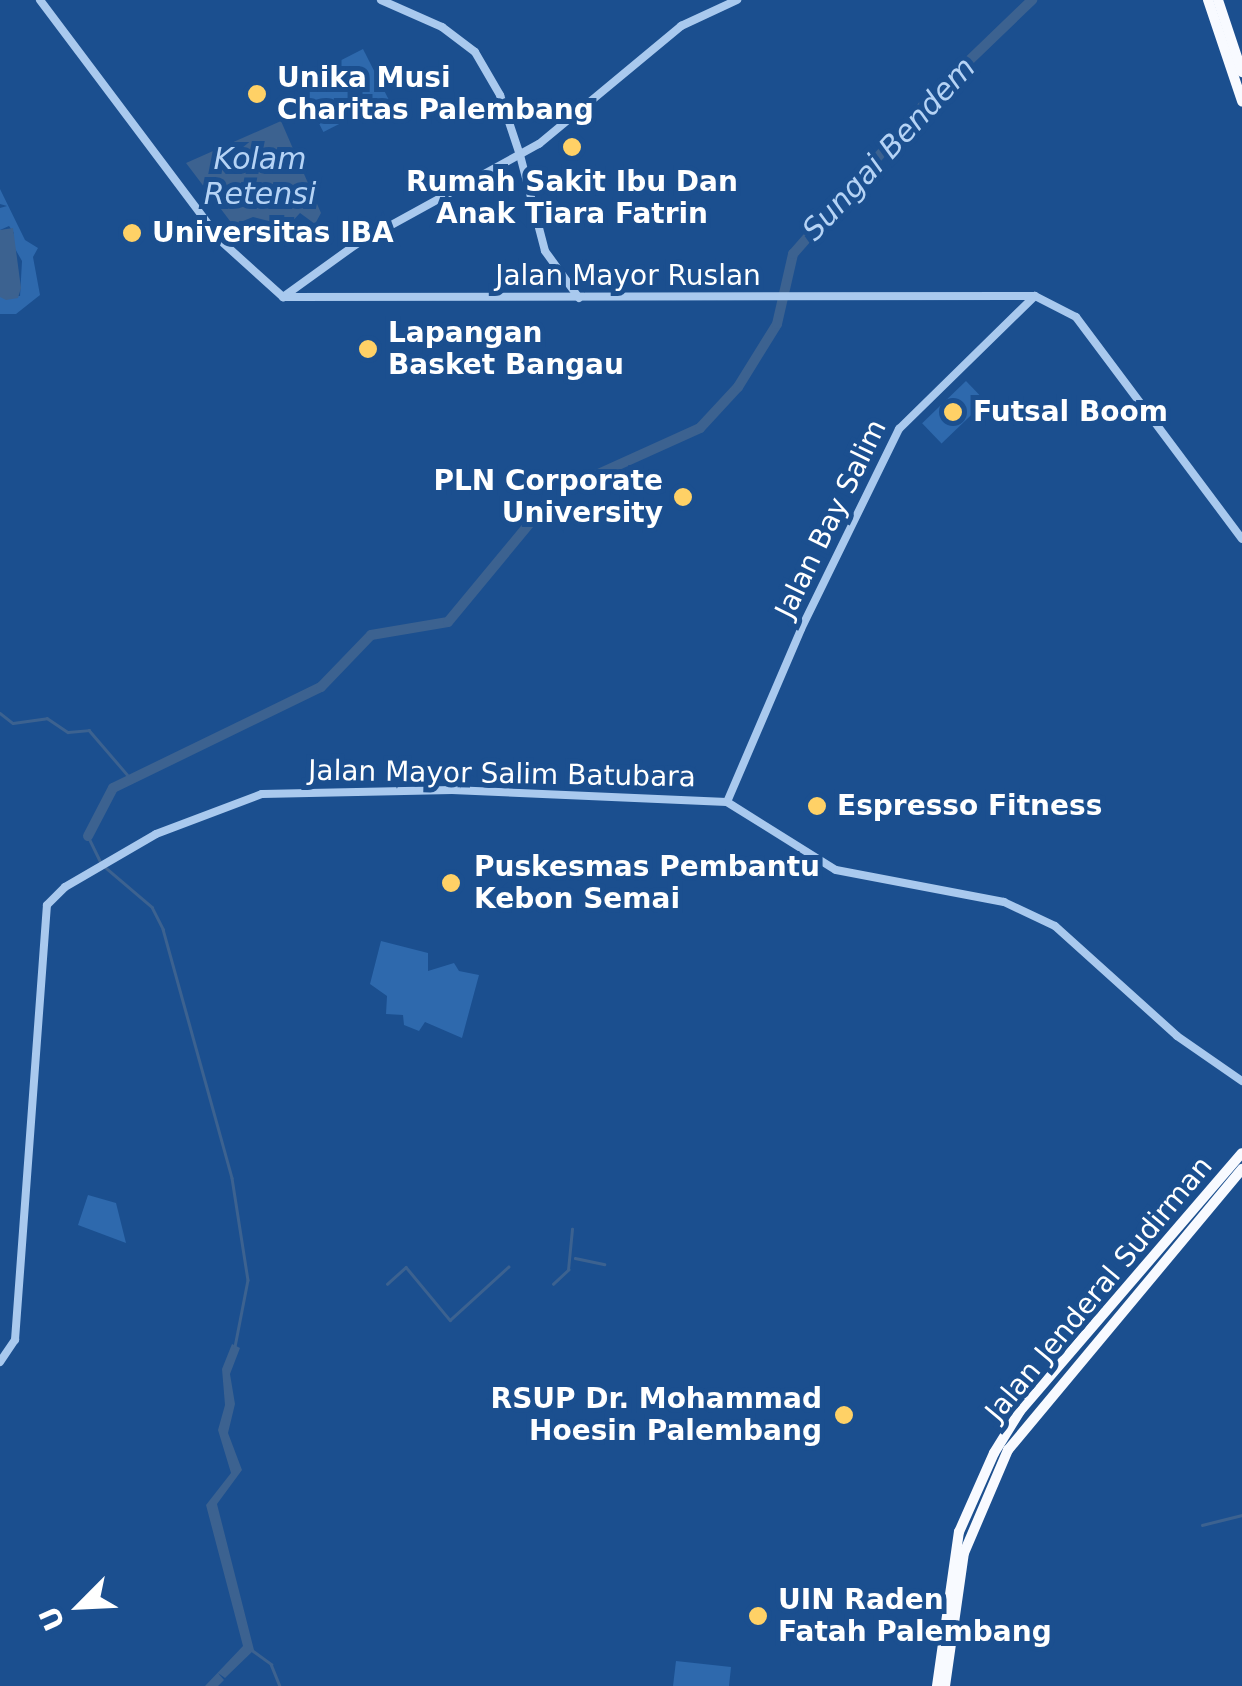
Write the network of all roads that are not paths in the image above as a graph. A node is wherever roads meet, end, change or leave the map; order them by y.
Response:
1 (40, 0) edge
2 (381, 0) edge
3 (737, 0) edge
4 (1208, 0) edge
5 (1218, 0) edge
6 (1242, 72) edge
7 (1242, 101) edge
8 (517, 155) junction
9 (1035, 296) junction
10 (283, 298) junction
11 (579, 298) junction
12 (1242, 538) edge
13 (726, 802) junction
14 (1242, 1081) edge
15 (1242, 1153) edge
16 (1242, 1169) edge
17 (1207, 1200) junction
18 (1083, 1346) junction
19 (0, 1362) edge
20 (937, 1686) edge
21 (945, 1686) edge

1 - 10 street
2 - 8 street
3 - 8 street
4 - 7 highway
5 - 6 highway
8 - 10 street
8 - 11 street
9 - 11 street, Jalan Mayor Ruslan
9 - 12 street, Jalan Mayor Ruslan
9 - 13 street, Jalan Bay Salim
10 - 11 street, Jalan Mayor Ruslan
13 - 14 street, Jalan Mayor Salim Batubara
13 - 19 street, Jalan Mayor Salim Batubara
15 - 17 highway, Jalan Jenderal Sudirman
16 - 17 highway, Jalan Jenderal Sudirman
17 - 18 highway, Jalan Jenderal Sudirman
18 - 20 highway, Jalan Jenderal Sudirman
18 - 21 highway, Jalan Jenderal Sudirman

